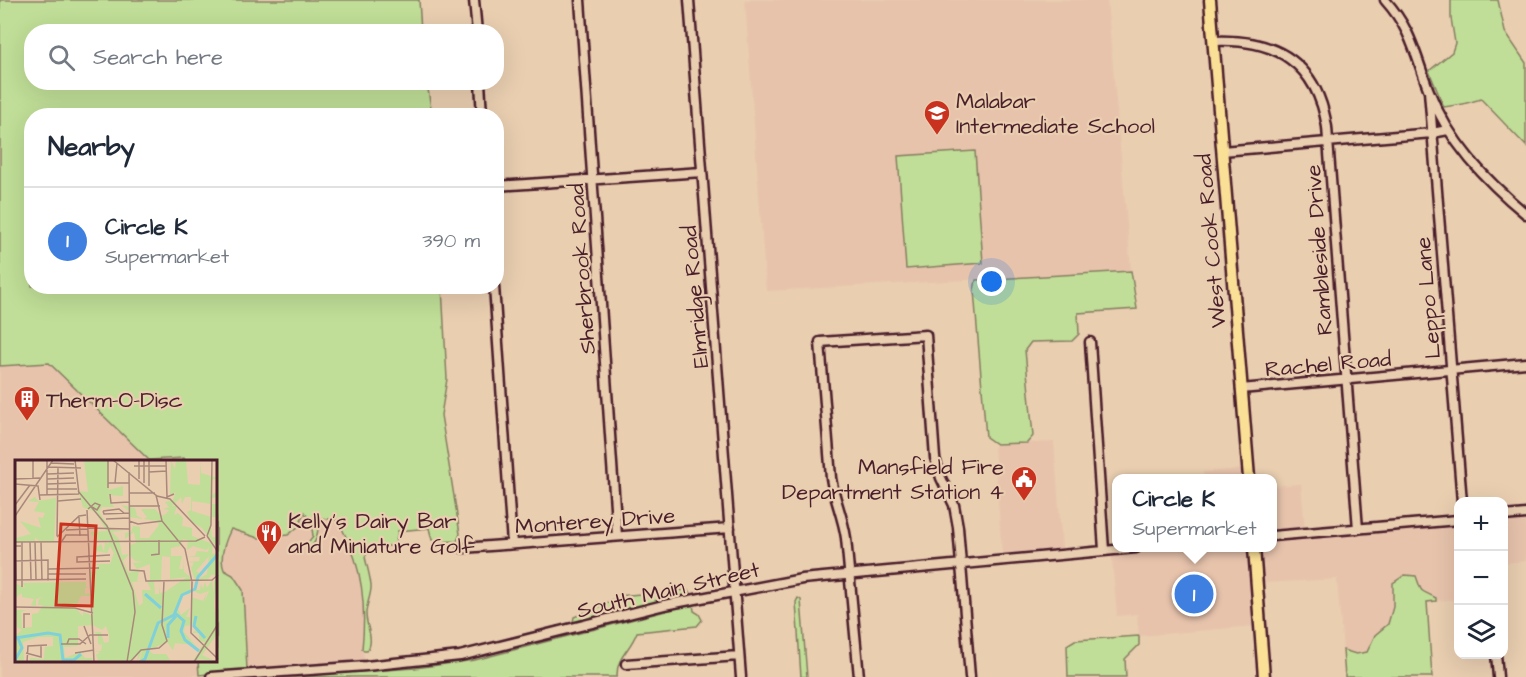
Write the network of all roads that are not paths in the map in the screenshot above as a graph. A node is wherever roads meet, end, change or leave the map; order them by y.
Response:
1 (474, 0) edge
2 (580, 0) edge
3 (689, 0) edge
4 (1210, 0) edge
5 (1385, 0) edge
6 (476, 24) edge
7 (1213, 41) junction
8 (480, 90) edge
9 (1429, 91) junction
10 (482, 108) edge
11 (1449, 130) junction
12 (1432, 133) junction
13 (1328, 142) junction
14 (1222, 151) junction
15 (702, 172) junction
16 (592, 179) junction
17 (504, 185) edge
18 (1526, 214) edge
19 (495, 294) edge
20 (1090, 342) dead end
21 (1526, 363) edge
22 (1451, 370) junction
23 (1346, 380) junction
24 (1241, 389) junction
25 (1249, 474) edge
26 (1462, 497) edge
27 (1526, 514) edge
28 (1508, 516) edge
29 (1454, 520) edge
30 (730, 528) junction
31 (1358, 529) junction
32 (617, 536) junction
33 (1277, 536) edge
34 (512, 544) junction
35 (463, 548) dead end
36 (1104, 550) junction
37 (1112, 550) edge
38 (1254, 552) edge
39 (961, 563) junction
40 (850, 573) junction
41 (735, 591) junction
42 (739, 656) junction
43 (1496, 659) edge
44 (626, 664) dead end
45 (212, 677) edge
46 (741, 677) edge
47 (859, 677) edge
48 (970, 677) edge
49 (1264, 677) edge
50 (1498, 677) edge

1 - 6 street
2 - 16 street, Sherbrook Road
3 - 15 street, Elmridge Road
4 - 7 main road, West Cook Road
5 - 9 street
7 - 13 street, Rambleside Drive
7 - 14 main road, West Cook Road
8 - 10 street
9 - 11 street
9 - 12 street, Leppo Lane
11 - 12 street
11 - 18 street
12 - 13 street
12 - 22 street, Leppo Lane
13 - 14 street
13 - 23 street, Rambleside Drive
14 - 24 main road, West Cook Road
15 - 16 street
15 - 30 street, Elmridge Road
16 - 17 street
16 - 32 street, Sherbrook Road
19 - 34 street
20 - 36 street
21 - 22 street, Rachel Road
22 - 23 street, Rachel Road
22 - 26 street, Leppo Lane
23 - 24 street, Rachel Road
23 - 31 street, Rambleside Drive
24 - 25 main road, West Cook Road
27 - 28 street
29 - 31 street
30 - 32 street, Monterey Drive
30 - 41 street, Elmridge Road
31 - 33 street
32 - 34 street, Monterey Drive
34 - 35 street, Monterey Drive
36 - 37 street, South Main Street
36 - 39 street, South Main Street
38 - 49 main road
39 - 40 street, South Main Street
39 - 40 street
39 - 48 street
40 - 41 street, South Main Street
40 - 47 street
41 - 42 street, Elmridge Road
41 - 45 street, South Main Street
42 - 44 street
42 - 46 street, Elmridge Road
43 - 50 street

